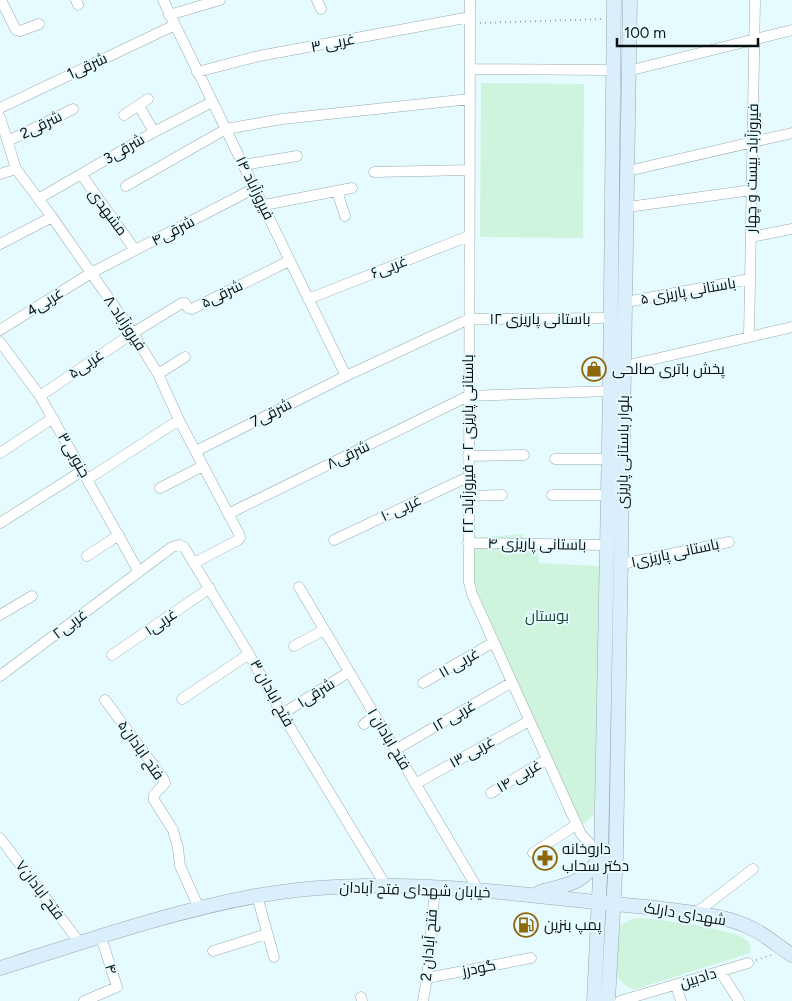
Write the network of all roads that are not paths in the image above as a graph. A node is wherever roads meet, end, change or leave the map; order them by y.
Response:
1 (1, 0) edge
2 (163, 0) edge
3 (220, 0) edge
4 (470, 0) edge
5 (614, 0) edge
6 (630, 0) edge
7 (754, 0) edge
8 (170, 15) junction
9 (470, 20) junction
10 (39, 24) dead end
11 (174, 25) junction
12 (792, 30) edge
13 (754, 40) junction
14 (470, 69) junction
15 (613, 70) junction
16 (628, 71) junction
17 (197, 72) junction
18 (148, 100) dead end
19 (470, 100) junction
20 (212, 102) junction
21 (138, 106) junction
22 (0, 108) edge
23 (73, 109) dead end
24 (124, 115) dead end
25 (0, 117) edge
26 (226, 129) junction
27 (154, 132) junction
28 (792, 133) edge
29 (8, 141) junction
30 (752, 143) junction
31 (297, 156) dead end
32 (243, 165) junction
33 (16, 169) junction
34 (470, 170) junction
35 (628, 171) junction
36 (374, 172) dead end
37 (0, 174) edge
38 (81, 174) junction
39 (126, 186) dead end
40 (255, 188) junction
41 (352, 188) dead end
42 (752, 190) junction
43 (336, 191) junction
44 (38, 199) junction
45 (264, 205) junction
46 (628, 207) junction
47 (345, 216) dead end
48 (52, 217) junction
49 (792, 229) edge
50 (469, 236) junction
51 (751, 237) junction
52 (0, 244) edge
53 (135, 250) junction
54 (289, 261) junction
55 (91, 273) junction
56 (750, 279) junction
57 (308, 299) junction
58 (626, 302) junction
59 (611, 318) junction
60 (469, 319) junction
61 (792, 327) edge
62 (0, 330) edge
63 (133, 333) junction
64 (750, 337) junction
65 (0, 342) edge
66 (185, 357) dead end
67 (624, 366) junction
68 (158, 374) junction
69 (346, 376) junction
70 (610, 391) junction
71 (40, 396) junction
72 (468, 396) junction
73 (53, 418) junction
74 (179, 420) junction
75 (196, 451) junction
76 (0, 453) edge
77 (524, 455) dead end
78 (468, 456) junction
79 (554, 459) dead end
80 (609, 459) junction
81 (203, 466) junction
82 (85, 475) junction
83 (468, 477) junction
84 (160, 488) dead end
85 (502, 495) dead end
86 (552, 495) dead end
87 (608, 495) junction
88 (468, 496) junction
89 (228, 514) junction
90 (0, 523) edge
91 (119, 536) junction
92 (334, 540) dead end
93 (729, 542) dead end
94 (468, 543) junction
95 (608, 545) junction
96 (87, 556) dead end
97 (194, 563) junction
98 (622, 564) junction
99 (139, 572) junction
100 (299, 587) dead end
101 (210, 588) junction
102 (32, 596) dead end
103 (0, 615) edge
104 (324, 630) junction
105 (494, 642) junction
106 (294, 646) dead end
107 (250, 654) junction
108 (112, 655) dead end
109 (349, 672) junction
110 (0, 676) edge
111 (512, 682) junction
112 (423, 683) dead end
113 (182, 699) dead end
114 (105, 700) dead end
115 (282, 714) junction
116 (375, 716) junction
117 (529, 721) junction
118 (364, 724) dead end
119 (395, 750) junction
120 (547, 759) junction
121 (415, 784) junction
122 (491, 792) dead end
123 (576, 825) junction
124 (0, 838) edge
125 (534, 853) dead end
126 (601, 856) junction
127 (616, 857) junction
128 (753, 869) dead end
129 (386, 886) junction
130 (434, 888) junction
131 (479, 891) junction
132 (527, 895) junction
133 (256, 896) junction
134 (600, 902) junction
135 (615, 904) junction
136 (199, 908) junction
137 (696, 913) junction
138 (268, 934) junction
139 (101, 937) junction
140 (80, 943) junction
141 (213, 951) dead end
142 (790, 952) edge
143 (274, 957) dead end
144 (531, 958) dead end
145 (748, 963) road end
146 (0, 968) edge
147 (720, 971) junction
148 (427, 978) junction
149 (676, 984) junction
150 (105, 997) edge
151 (84, 1001) edge
152 (423, 1001) edge
153 (594, 1001) edge
154 (608, 1001) edge
155 (620, 1001) edge
156 (681, 1001) edge
157 (739, 1001) edge

1 - 10 street
2 - 8 street, فیروزآباد ۱۴
3 - 8 street
4 - 9 street, باستانی پاریزی ۲ - فیروزآباد ۲۲
5 - 15 main road, بلوار باستانی پاریزی
6 - 16 main road, بلوار باستانی پاریزی
7 - 13 street, فیروزآباد بیست و چهار
8 - 11 street, فیروزآباد ۱۴
9 - 14 street, باستانی پاریزی ۲ - فیروزآباد ۲۲
9 - 17 street, غربی ۳
11 - 17 street, فیروزآباد ۱۴
11 - 22 street, شرقی1
12 - 13 street
13 - 16 street
13 - 30 street, فیروزآباد بیست و چهار
14 - 15 street
14 - 19 street, باستانی پاریزی ۲ - فیروزآباد ۲۲
15 - 59 main road, بلوار باستانی پاریزی
16 - 35 main road, بلوار باستانی پاریزی
17 - 20 street, فیروزآباد ۱۴
18 - 21 street
19 - 26 street
19 - 34 street, باستانی پاریزی ۲ - فیروزآباد ۲۲
20 - 26 street, فیروزآباد ۱۴
20 - 27 street, شرقی3
21 - 24 street
21 - 27 street
23 - 29 street, شرقی2
25 - 29 street, فیروزآباد ۸
26 - 32 street, فیروزآباد ۱۴
26 - 39 street
27 - 38 street, شرقی3
28 - 30 street
29 - 33 street, فیروزآباد ۸
30 - 35 street
30 - 42 street, فیروزآباد بیست و چهار
31 - 32 street
32 - 40 street, فیروزآباد ۱۴
33 - 37 street
33 - 44 street, فیروزآباد ۸
34 - 36 street
34 - 50 street, باستانی پاریزی ۲ - فیروزآباد ۲۲
35 - 46 main road, بلوار باستانی پاریزی
38 - 44 street, شرقی3
38 - 53 street, مشهدی
40 - 45 street, فیروزآباد ۱۴
40 - 53 street, شرقی۴
41 - 43 street
42 - 46 street
42 - 51 street, فیروزآباد بیست و چهار
43 - 45 street
43 - 47 street
44 - 48 street, فیروزآباد ۸
45 - 54 street, فیروزآباد ۱۴
46 - 58 main road, بلوار باستانی پاریزی
48 - 52 street
48 - 55 street, فیروزآباد ۸
49 - 51 street
50 - 57 street, غربی۶
50 - 60 street, باستانی پاریزی ۲ - فیروزآباد ۲۲
51 - 56 street, فیروزآباد بیست و چهار
53 - 55 street, شرقی۴
54 - 57 street, فیروزآباد ۱۴
54 - 63 street, شرقی۵
55 - 62 street, غربی4
55 - 63 street, فیروزآباد ۸
56 - 58 street, باستانی پاریزی ۵
56 - 64 street, فیروزآباد بیست و چهار
57 - 69 street, فیروزآباد ۱۴
58 - 67 main road, بلوار باستانی پاریزی
59 - 60 street, باستانی پاریزی ۱۲
59 - 70 main road, بلوار باستانی پاریزی
60 - 69 street, شرقی7
60 - 72 street, باستانی پاریزی ۲ - فیروزآباد ۲۲
61 - 64 street
63 - 68 street, فیروزآباد ۸
63 - 71 street, غربی۵
64 - 67 street
65 - 71 street, جنوبی۳
66 - 68 street
67 - 98 main road, بلوار باستانی پاریزی
68 - 74 street, فیروزآباد ۸
69 - 75 street, شرقی7
70 - 72 street
70 - 80 main road, بلوار باستانی پاریزی
71 - 73 street, جنوبی۳
72 - 78 street, باستانی پاریزی ۲ - فیروزآباد ۲۲
72 - 89 street, شرقی۸
73 - 76 street
73 - 82 street, جنوبی۳
74 - 75 street, فیروزآباد ۸
74 - 82 street
75 - 81 street, فیروزآباد ۸
77 - 78 street
78 - 83 street, باستانی پاریزی ۲ - فیروزآباد ۲۲
79 - 80 street
80 - 87 main road, بلوار باستانی پاریزی
81 - 84 street
81 - 89 street, فیروزآباد ۸
82 - 90 street
82 - 91 street, جنوبی۳
83 - 88 street, باستانی پاریزی ۲ - فیروزآباد ۲۲
83 - 92 street, غربی ۱۰
85 - 88 street
86 - 87 street
87 - 95 main road, بلوار باستانی پاریزی
88 - 94 street, باستانی پاریزی ۲ - فیروزآباد ۲۲
89 - 97 street, فیروزآباد ۸
91 - 96 street
91 - 99 street, جنوبی۳
93 - 98 street, باستانی پاریزی۱
94 - 95 street, باستانی پاریزی ۴
94 - 105 street, باستانی پاریزی ۲ - فیروزآباد ۲۲
95 - 126 main road, بلوار باستانی پاریزی
97 - 99 street, فتح ابادان ۳
97 - 101 street, فتح ابادان ۳
98 - 127 main road, بلوار باستانی پاریزی
99 - 110 street, غربی۲
100 - 104 street, فتح ابادان ۱
101 - 107 street, فتح ابادان ۳
101 - 108 street, غربی۱
102 - 103 street
104 - 106 street
104 - 109 street, فتح ابادان ۱
105 - 111 street, باستانی پاریزی ۲ - فیروزآباد ۲۲
105 - 112 street, غربی ۱۱
107 - 113 street
107 - 115 street, فتح ابادان ۳
109 - 115 street, شرقی۱
109 - 116 street, فتح ابادان ۱
111 - 117 street, باستانی پاریزی ۲ - فیروزآباد ۲۲
111 - 119 street, غربی ۱۲
114 - 136 street, فتح ابادان۵
115 - 129 street, فتح ابادان ۳
116 - 118 street
116 - 119 street, فتح ابادان ۱
117 - 120 street, باستانی پاریزی ۲ - فیروزآباد ۲۲
117 - 121 street, غربی ۱۳
119 - 121 street, فتح ابادان ۱
120 - 122 street, غربی ۱۴
120 - 123 street, باستانی پاریزی ۲ - فیروزآباد ۲۲
121 - 131 street, فتح ابادان ۱
123 - 125 street
123 - 126 street, باستانی پاریزی ۲ - فیروزآباد ۲۲
124 - 140 street, فتح ابادان۷
126 - 127 main road
126 - 132 main road
126 - 134 main road, بلوار باستانی پاریزی
127 - 135 main road, بلوار باستانی پاریزی
128 - 137 street
129 - 130 main road, خیابان شهدای فتح آبادان
129 - 133 main road, خیابان شهدای فتح آبادان
130 - 131 main road, خیابان شهدای فتح آبادان
130 - 148 street, فتح آبادان 2
131 - 132 main road, خیابان شهدای فتح آبادان
132 - 134 main road, خیابان شهدای فتح آبادان
133 - 136 main road, خیابان شهدای فتح آبادان
133 - 138 street
134 - 135 main road, شهدای دارلک
134 - 153 main road, بلوار باستانی پاریزی
135 - 137 main road, شهدای دارلک
135 - 154 main road, بلوار باستانی پاریزی
136 - 139 main road, خیابان شهدای فتح آبادان
137 - 142 main road, شهدای دارلک
138 - 141 street
138 - 143 street
139 - 140 main road, خیابان شهدای فتح آبادان
139 - 150 street, ۴
140 - 146 main road, خیابان شهدای فتح آبادان
144 - 148 street, گودرز
145 - 147 street, دادبین
147 - 149 street, دادبین
147 - 157 street
148 - 152 street, فتح آبادان 2
149 - 155 street, دادبین
149 - 156 street
150 - 151 street

